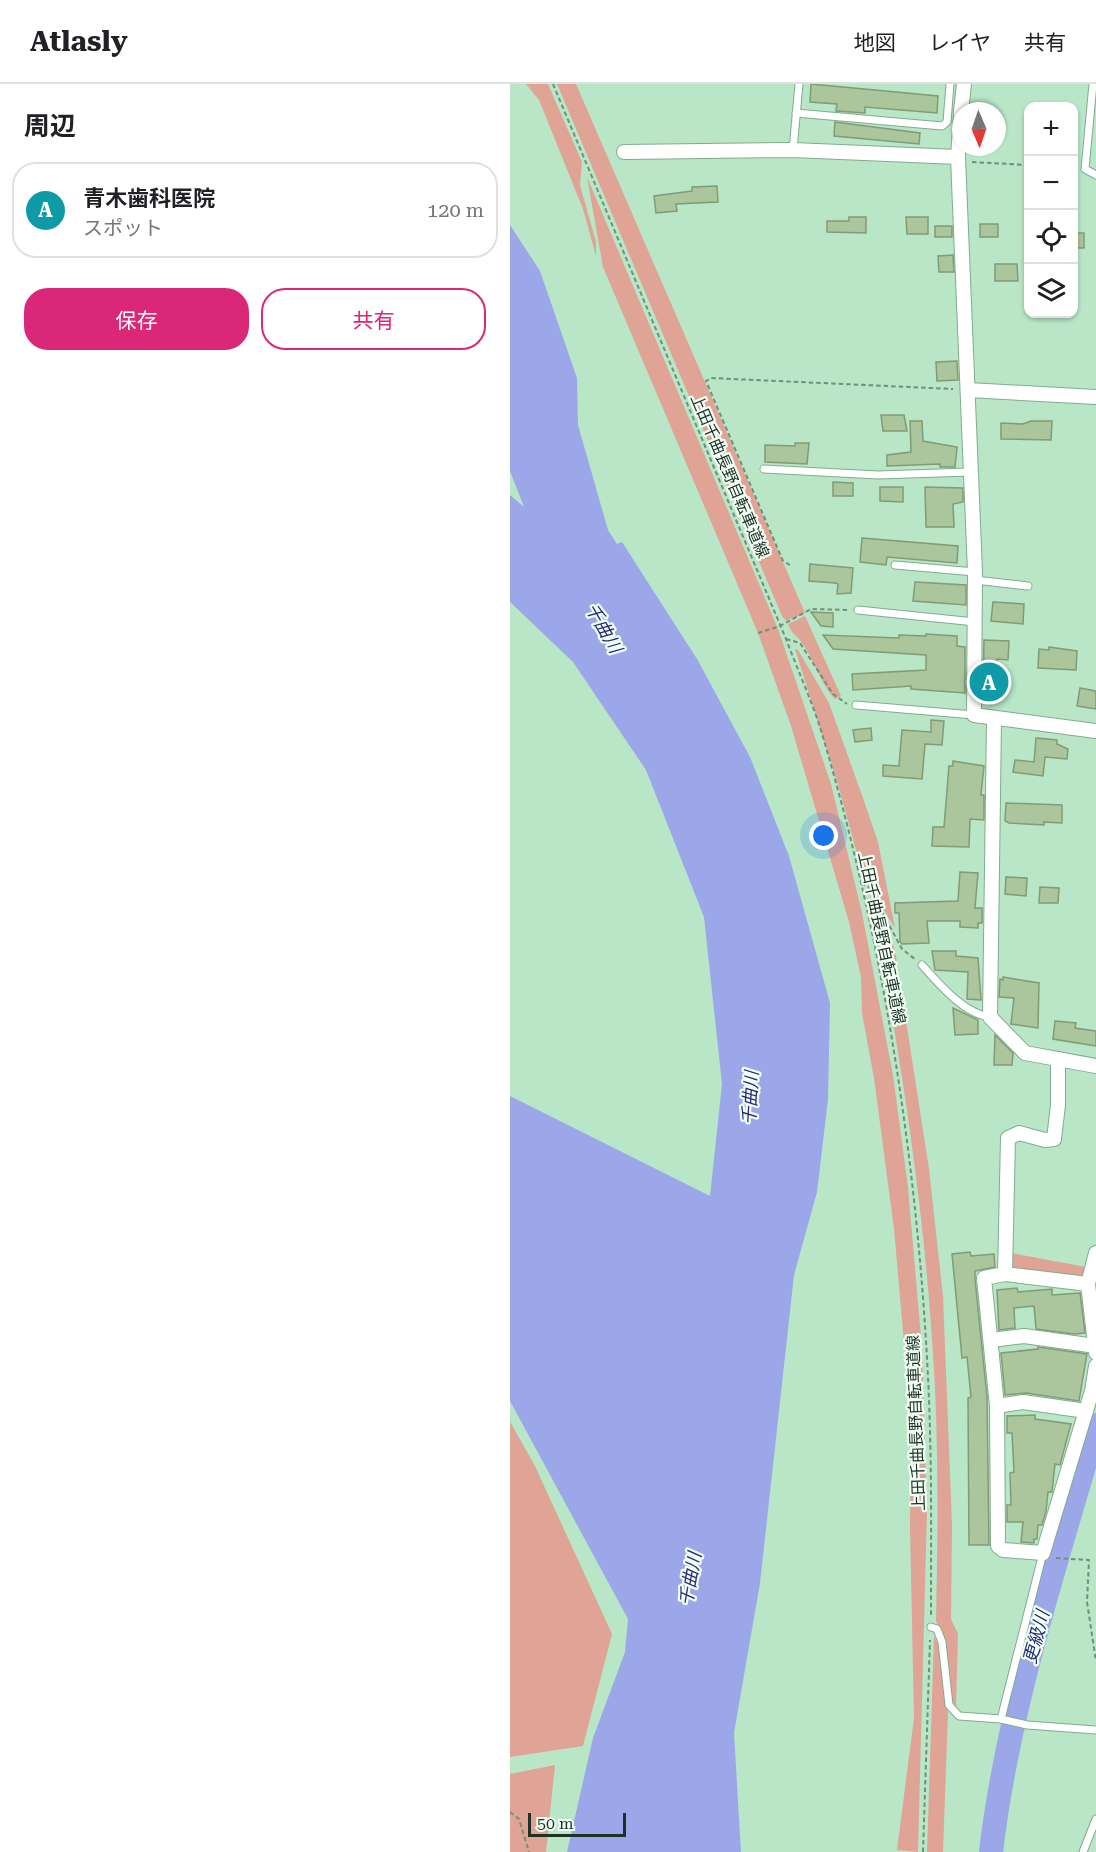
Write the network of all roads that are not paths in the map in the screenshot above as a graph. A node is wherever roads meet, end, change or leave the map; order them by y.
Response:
1 (799, 84) edge
2 (950, 84) edge
3 (964, 84) edge
4 (1093, 84) edge
5 (962, 102) edge
6 (796, 113) junction
7 (793, 150) junction
8 (624, 152) dead end
9 (958, 157) joint
10 (1096, 175) edge
11 (968, 390) junction
12 (1096, 398) edge
13 (764, 469) dead end
14 (970, 472) junction
15 (895, 565) dead end
16 (975, 576) junction
17 (1028, 586) dead end
18 (858, 610) road end
19 (975, 622) junction
20 (856, 705) road end
21 (974, 715) junction
22 (994, 719) junction
23 (1096, 731) edge
24 (922, 965) road end
25 (990, 1017) junction
26 (1058, 1059) junction
27 (1096, 1066) edge
28 (1096, 1253) edge
29 (1005, 1274) junction
30 (1088, 1284) junction
31 (991, 1340) junction
32 (1096, 1346) edge
33 (1096, 1353) edge
34 (1096, 1366) edge
35 (997, 1406) junction
36 (1086, 1411) junction
37 (1043, 1556) junction
38 (931, 1627) road end
39 (1003, 1719) junction
40 (1096, 1730) edge
41 (1096, 1819) edge
42 (1083, 1852) edge

1 - 6 lane
2 - 6 lane
3 - 5 street
4 - 10 lane
6 - 7 lane
7 - 8 street
7 - 9 street
9 - 11 street
11 - 12 street
11 - 14 street
13 - 14 lane
14 - 16 street
15 - 16 lane
16 - 17 lane
16 - 19 street
18 - 19 lane
19 - 21 street
20 - 21 lane
21 - 22 street
22 - 23 street
22 - 25 street
24 - 25 lane
25 - 26 street
26 - 27 street
26 - 29 street
28 - 30 street
29 - 30 street
29 - 31 street
30 - 32 street
31 - 32 street
31 - 35 street
32 - 33 street
34 - 36 street
35 - 36 street
35 - 37 street
36 - 37 street
37 - 39 lane
38 - 39 lane
39 - 40 lane
41 - 42 lane

